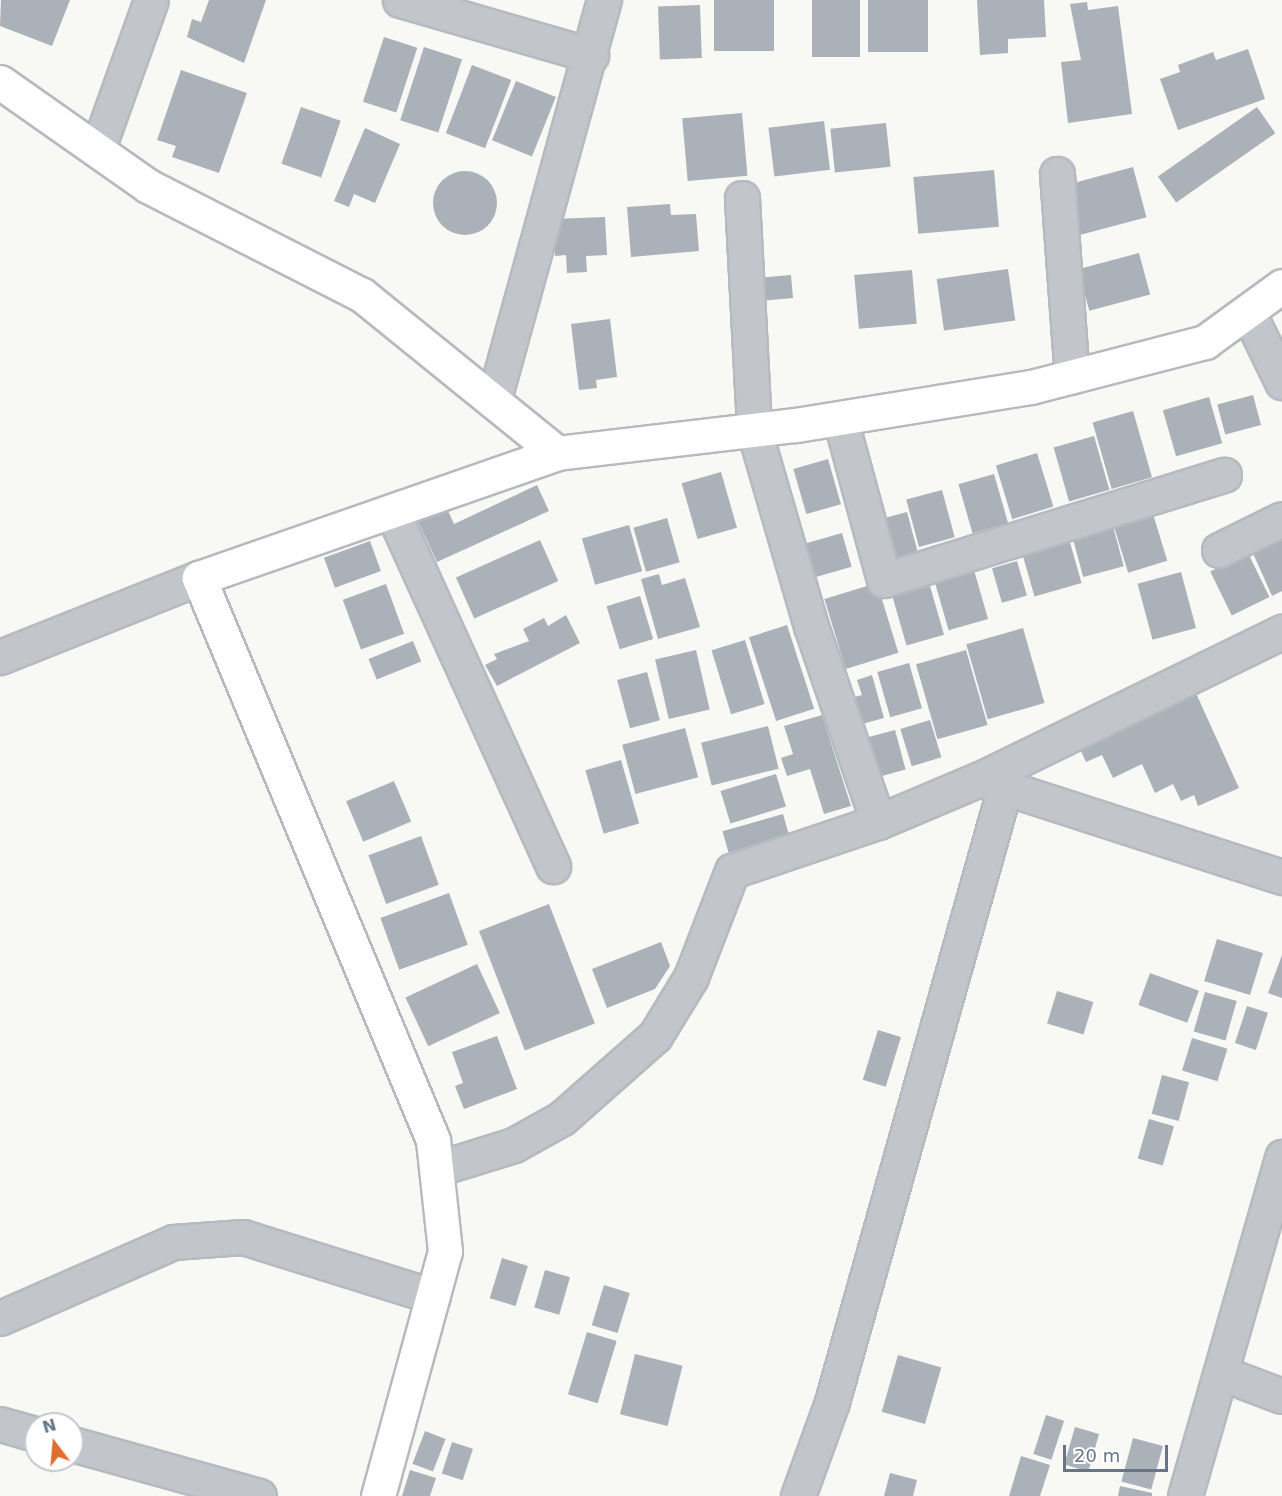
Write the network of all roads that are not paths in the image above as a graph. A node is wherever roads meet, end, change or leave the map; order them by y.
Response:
1 (152, 0) edge
2 (400, 0) edge
3 (604, 0) edge
4 (591, 55) junction
5 (0, 82) edge
6 (98, 148) junction
7 (1057, 174) dead end
8 (742, 198) dead end
9 (1282, 286) edge
10 (1248, 312) junction
11 (1072, 376) junction
12 (1282, 382) edge
13 (494, 399) junction
14 (840, 418) junction
15 (754, 430) junction
16 (557, 453) junction
17 (1224, 475) dead end
18 (392, 511) junction
19 (1282, 519) edge
20 (1219, 550) dead end
21 (198, 578) junction
22 (1282, 632) edge
23 (0, 657) edge
24 (992, 783) junction
25 (878, 822) junction
26 (553, 866) dead end
27 (1282, 877) edge
28 (1282, 1157) edge
29 (436, 1169) junction
30 (433, 1296) junction
31 (0, 1318) edge
32 (1221, 1373) junction
33 (1282, 1396) edge
34 (0, 1424) edge
35 (24, 1431) edge
36 (84, 1447) edge
37 (259, 1496) edge
38 (378, 1496) edge
39 (798, 1496) edge
40 (1185, 1496) edge

1 - 6 street
2 - 4 street
3 - 4 street
4 - 13 street
5 - 6 street
6 - 13 street
7 - 11 street
8 - 15 street
9 - 10 street
10 - 11 street
10 - 12 street
11 - 14 street
13 - 16 street
14 - 15 street
14 - 17 street
15 - 16 street
15 - 25 street
16 - 18 street
18 - 21 street
18 - 26 street
19 - 20 street
21 - 23 street
21 - 29 street
22 - 24 street
24 - 25 street
24 - 27 street
24 - 39 street
25 - 29 street
28 - 32 street
29 - 30 street
30 - 31 street
30 - 38 street
32 - 33 street
32 - 40 street
34 - 35 street
36 - 37 street

